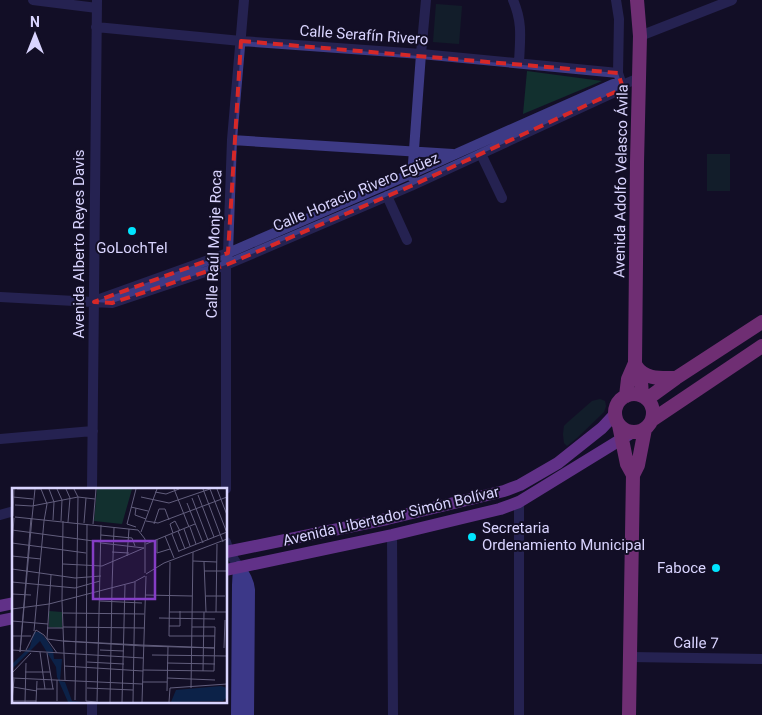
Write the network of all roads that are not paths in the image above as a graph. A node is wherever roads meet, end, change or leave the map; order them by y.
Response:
1 (33, 0) edge
2 (244, 0) edge
3 (426, 0) edge
4 (512, 0) edge
5 (616, 0) edge
6 (637, 0) edge
7 (732, 0) edge
8 (97, 4) edge
9 (96, 27) junction
10 (640, 36) junction
11 (240, 41) junction
12 (421, 54) junction
13 (519, 63) junction
14 (618, 73) junction
15 (639, 78) junction
16 (622, 85) junction
17 (232, 140) junction
18 (414, 152) junction
19 (455, 154) junction
20 (481, 154) junction
21 (458, 164) junction
22 (413, 173) junction
23 (411, 186) junction
24 (387, 196) junction
25 (502, 198) dead end
26 (407, 240) dead end
27 (228, 253) junction
28 (226, 265) junction
29 (0, 297) edge
30 (94, 302) junction
31 (762, 322) edge
32 (762, 346) edge
33 (635, 363) junction
34 (676, 378) junction
35 (626, 396) junction
36 (644, 397) junction
37 (617, 419) junction
38 (638, 430) junction
39 (93, 431) junction
40 (0, 438) edge
41 (633, 475) junction
42 (92, 488) edge
43 (226, 488) edge
44 (519, 502) junction
45 (392, 535) junction
46 (228, 549) edge
47 (228, 553) edge
48 (232, 568) edge
49 (630, 657) junction
50 (762, 659) edge
51 (92, 702) edge
52 (92, 715) edge
53 (237, 715) edge
54 (248, 715) edge
55 (393, 715) edge
56 (519, 715) edge
57 (630, 715) edge

1 - 8 street
2 - 11 street, Calle Raúl Monje Roca
3 - 12 street
4 - 13 street
5 - 14 street
6 - 10 highway, Avenida Adolfo Velasco Ávila
7 - 10 street
8 - 9 street, Avenida Alberto Reyes Davis
9 - 11 street, Calle Serafín Rivero
9 - 30 street, Avenida Alberto Reyes Davis
10 - 15 highway, Avenida Adolfo Velasco Ávila
11 - 12 street, Calle Serafín Rivero
11 - 17 street, Calle Raúl Monje Roca
12 - 13 street, Calle Serafín Rivero
12 - 18 street
13 - 14 street, Calle Serafín Rivero
14 - 16 street
15 - 16 street, Calle Horacio Rivero Egüez
15 - 33 highway, Avenida Adolfo Velasco Ávila
16 - 19 street, Calle Horacio Rivero Egüez
16 - 20 street, Calle Horacio Rivero Egüez
17 - 18 street
17 - 27 street, Calle Raúl Monje Roca
18 - 19 street
18 - 22 street
19 - 21 street
19 - 22 street, Calle Horacio Rivero Egüez
20 - 21 street, Calle Horacio Rivero Egüez
20 - 25 street
21 - 23 street, Calle Horacio Rivero Egüez
22 - 23 street
22 - 27 street, Calle Horacio Rivero Egüez
23 - 24 street, Calle Horacio Rivero Egüez
24 - 26 street
24 - 28 street, Calle Horacio Rivero Egüez
27 - 28 street, Calle Raúl Monje Roca
27 - 30 street, Calle Horacio Rivero Egüez
28 - 30 street, Calle Horacio Rivero Egüez
28 - 43 street, Calle Raúl Monje Roca
29 - 30 street, Calle Horacio Rivero Egüez
30 - 39 street, Avenida Alberto Reyes Davis
31 - 34 highway
32 - 38 highway
33 - 34 highway
33 - 35 highway, Avenida Adolfo Velasco Ávila
33 - 36 highway, Avenida Adolfo Velasco Ávila
34 - 36 highway
35 - 36 highway
35 - 37 highway
36 - 38 highway
37 - 38 highway
37 - 46 main road, Avenida Libertador Simón Bolívar
38 - 41 highway
38 - 41 highway
38 - 44 main road, Avenida Libertador Simón Bolívar
39 - 40 street
39 - 42 street, Avenida Alberto Reyes Davis
41 - 49 highway
44 - 45 main road, Avenida Libertador Simón Bolívar
44 - 56 street
45 - 48 main road, Avenida Libertador Simón Bolívar
45 - 55 street
47 - 48 street
48 - 53 main road
48 - 54 main road
49 - 50 street, Calle 7
49 - 57 highway
51 - 52 street

